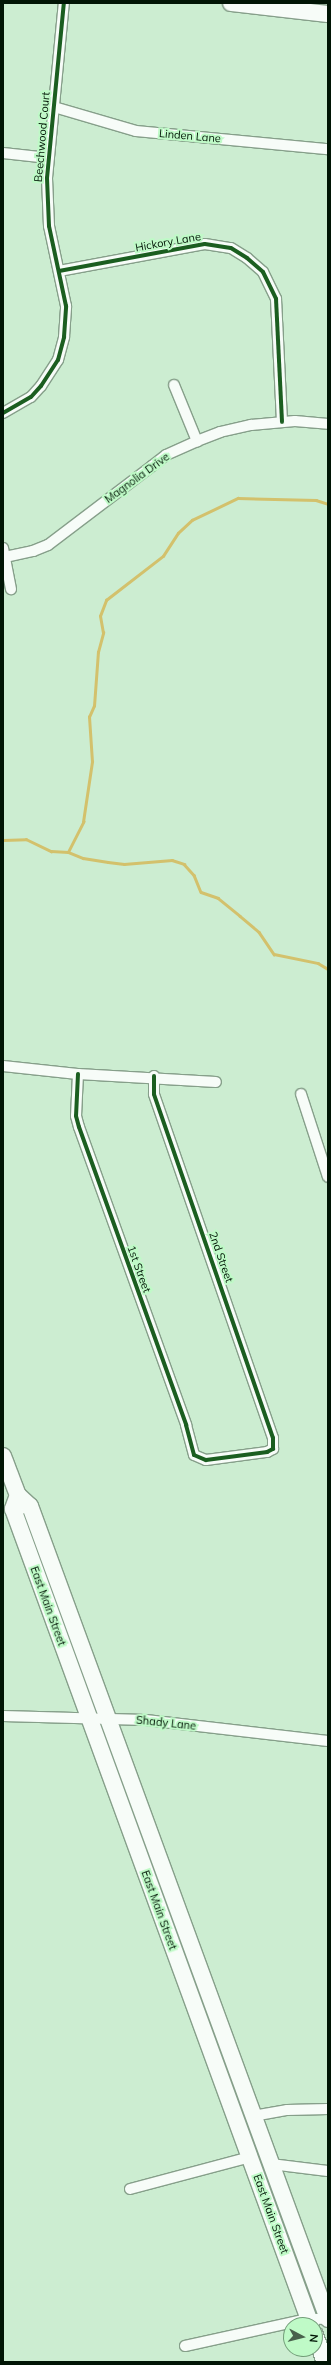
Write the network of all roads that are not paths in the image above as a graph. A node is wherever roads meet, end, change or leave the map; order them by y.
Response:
1 (64, 3) edge
2 (231, 3) edge
3 (328, 14) edge
4 (54, 107) junction
5 (328, 150) edge
6 (3, 153) edge
7 (49, 158) junction
8 (59, 270) junction
9 (174, 385) dead end
10 (3, 414) edge
11 (282, 422) junction
12 (328, 424) edge
13 (197, 441) junction
14 (4, 552) edge
15 (11, 589) dead end
16 (3, 1066) edge
17 (78, 1074) junction
18 (154, 1076) junction
19 (216, 1082) dead end
20 (301, 1094) dead end
21 (328, 1175) edge
22 (274, 1444) joint
23 (3, 1456) edge
24 (18, 1495) junction
25 (3, 1716) edge
26 (108, 1719) junction
27 (90, 1720) junction
28 (328, 1741) edge
29 (328, 2109) edge
30 (253, 2116) junction
31 (250, 2157) junction
32 (271, 2164) junction
33 (328, 2171) edge
34 (130, 2190) dead end
35 (308, 2317) edge
36 (328, 2318) edge
37 (283, 2327) edge
38 (185, 2346) dead end

1 - 4 street, Beechwood Court
2 - 3 main road
4 - 5 street, Linden Lane
4 - 7 street, Beechwood Court
6 - 7 street
7 - 8 street, Beechwood Court
8 - 10 street, Beechwood Court
8 - 11 street, Hickory Lane
9 - 13 street
11 - 12 street, Magnolia Drive
11 - 13 street, Magnolia Drive
13 - 14 street, Magnolia Drive
14 - 15 street
16 - 17 street
17 - 18 street
17 - 22 street, 1st Street
18 - 19 street
18 - 22 street, 2nd Street
20 - 21 street
23 - 24 main road
24 - 26 main road, East Main Street
24 - 27 main road, East Main Street
25 - 27 street, Shady Lane
26 - 27 street, Shady Lane
26 - 28 street, Shady Lane
26 - 30 main road, East Main Street
27 - 31 main road, East Main Street
29 - 30 street
30 - 32 main road, East Main Street
31 - 34 street
31 - 35 main road, East Main Street
32 - 33 street
32 - 36 main road, East Main Street
37 - 38 street

